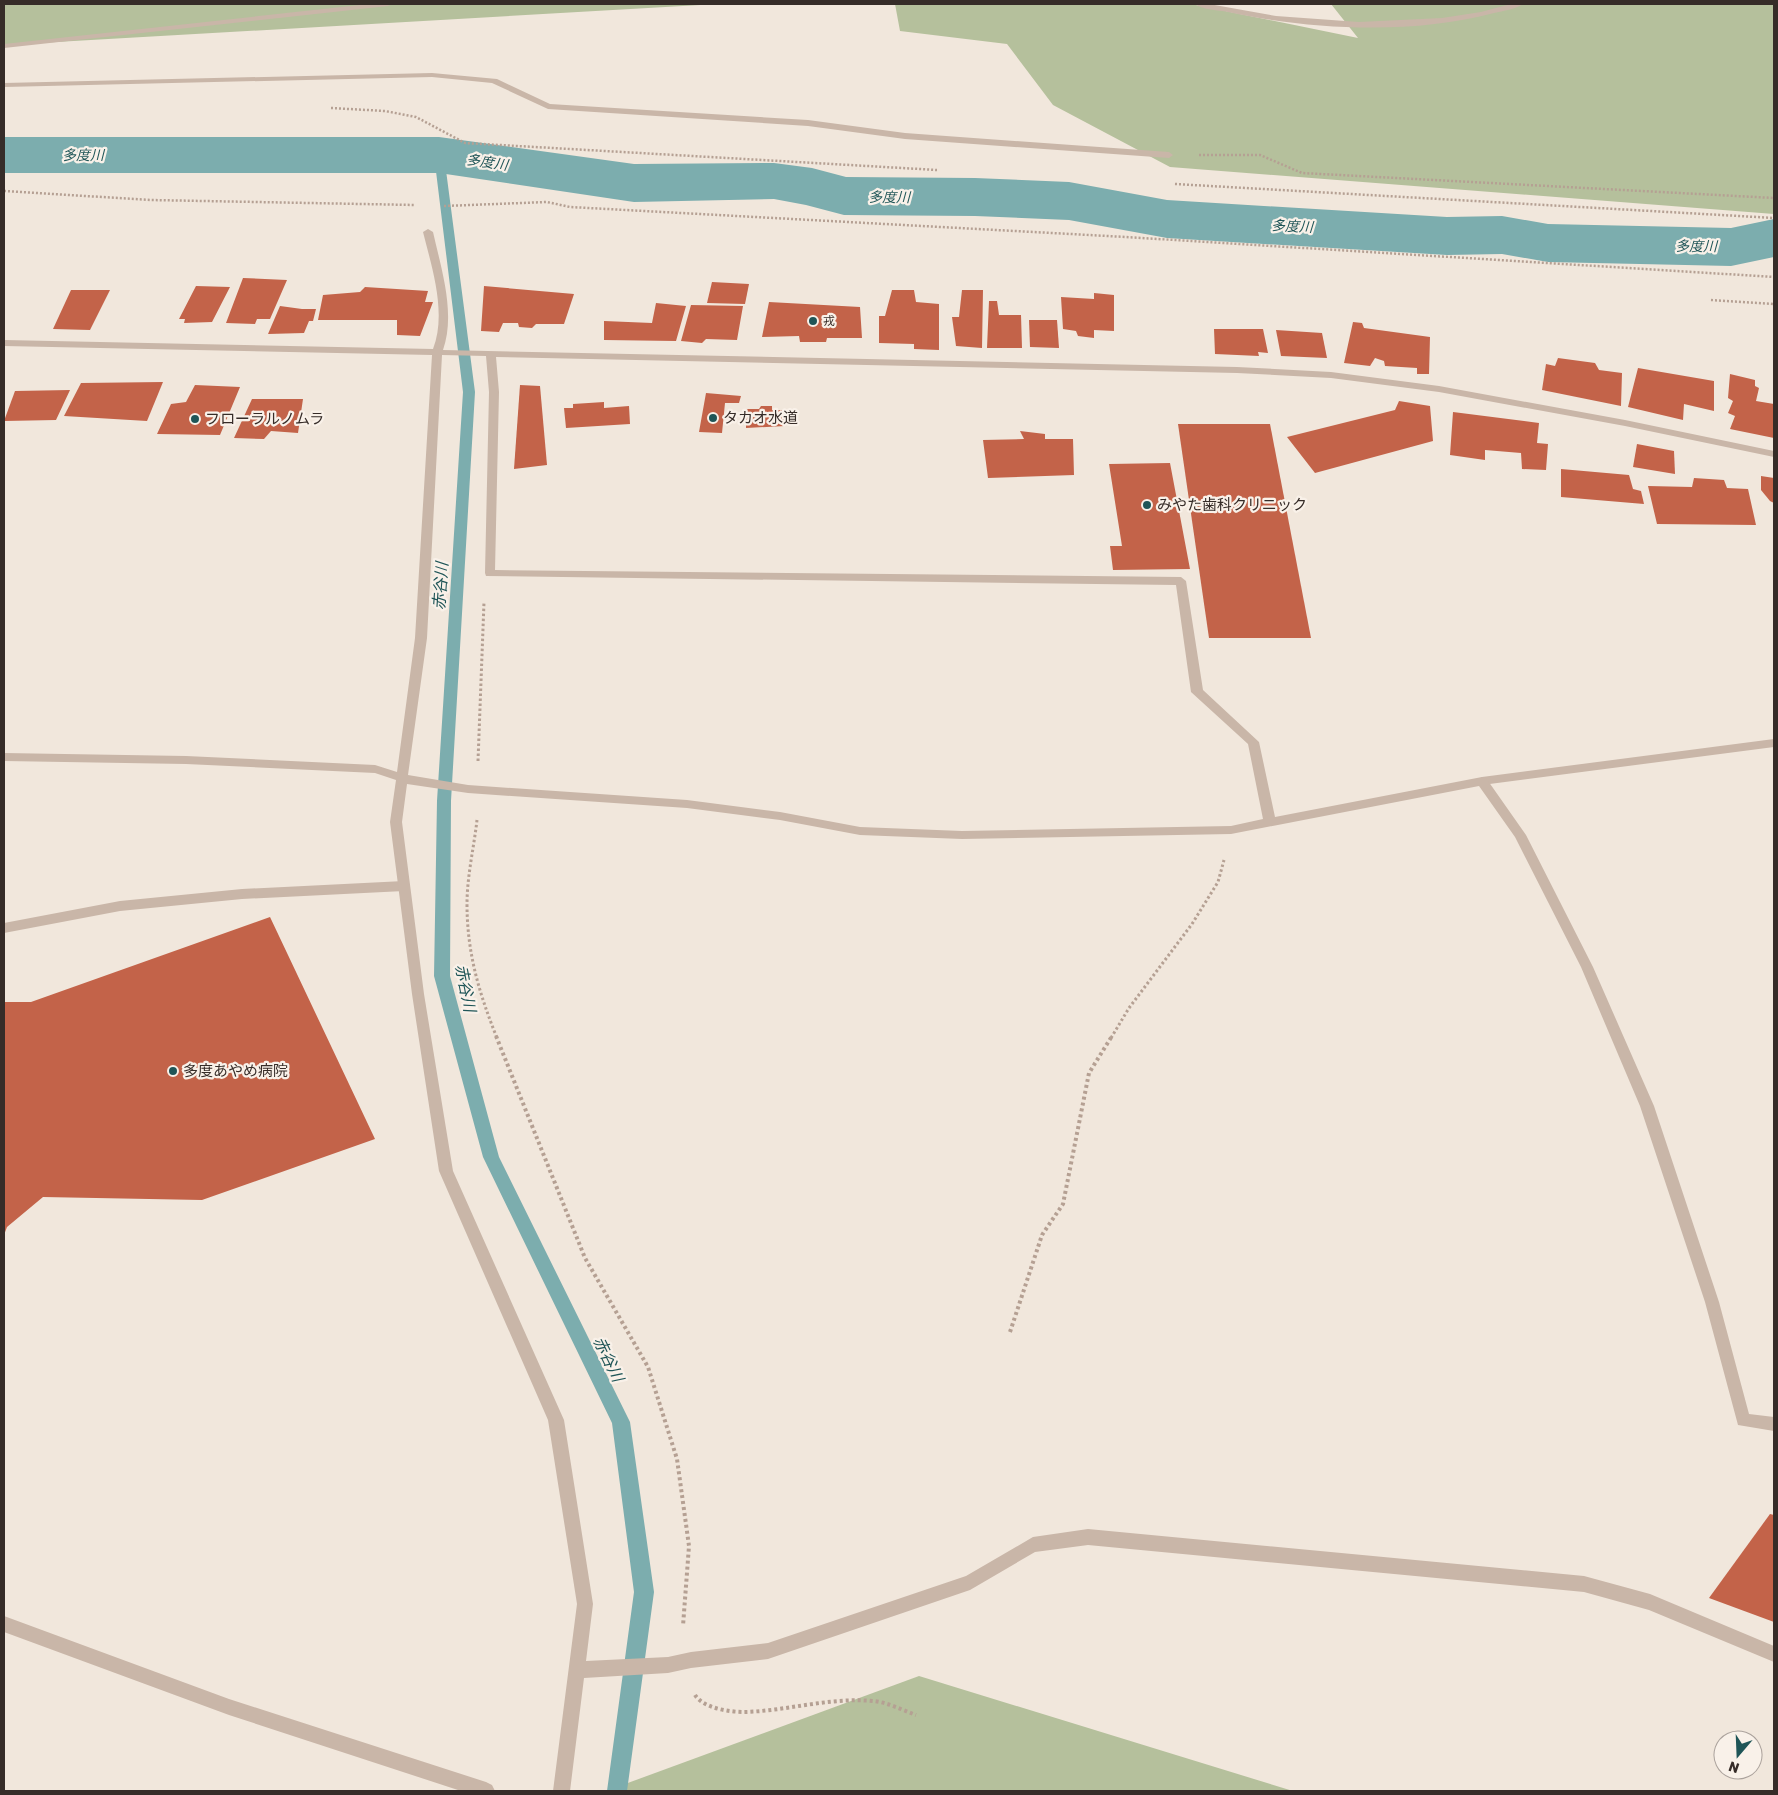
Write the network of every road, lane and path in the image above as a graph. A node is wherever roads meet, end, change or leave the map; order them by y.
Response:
1 (388, 4) edge
2 (1198, 4) edge
3 (1519, 4) edge
4 (4, 46) edge
5 (4, 85) edge
6 (1169, 155) joint
7 (4, 191) edge
8 (1774, 198) edge
9 (419, 205) dead end
10 (456, 206) dead end
11 (428, 232) dead end
12 (1774, 277) edge
13 (1711, 300) dead end
14 (1774, 304) edge
15 (4, 343) edge
16 (437, 353) junction
17 (491, 354) junction
18 (1774, 454) edge
19 (490, 573) junction
20 (1774, 742) edge
21 (4, 757) edge
22 (409, 779) junction
23 (1482, 781) junction
24 (472, 789) junction
25 (1270, 822) junction
26 (1231, 830) junction
27 (404, 886) junction
28 (4, 928) edge
29 (1010, 1332) dead end
30 (1774, 1424) edge
31 (4, 1624) edge
32 (1774, 1654) edge
33 (686, 1661) junction
34 (577, 1670) junction
35 (916, 1715) dead end
36 (486, 1791) edge
37 (561, 1791) edge

1 - 4 street
2 - 3 street
5 - 6 street
6 - 8 path
7 - 9 path
10 - 12 path
11 - 16 street
13 - 14 path
15 - 16 street
16 - 17 street
16 - 22 street
17 - 18 street
17 - 19 street
19 - 24 path
19 - 25 street
20 - 23 street
21 - 22 street
22 - 24 street
22 - 27 street
23 - 25 street
23 - 30 street
24 - 26 street
24 - 33 path
25 - 26 street
26 - 29 path
27 - 28 street
27 - 34 street
31 - 36 street
32 - 33 street
33 - 34 street
33 - 35 path
34 - 37 street

